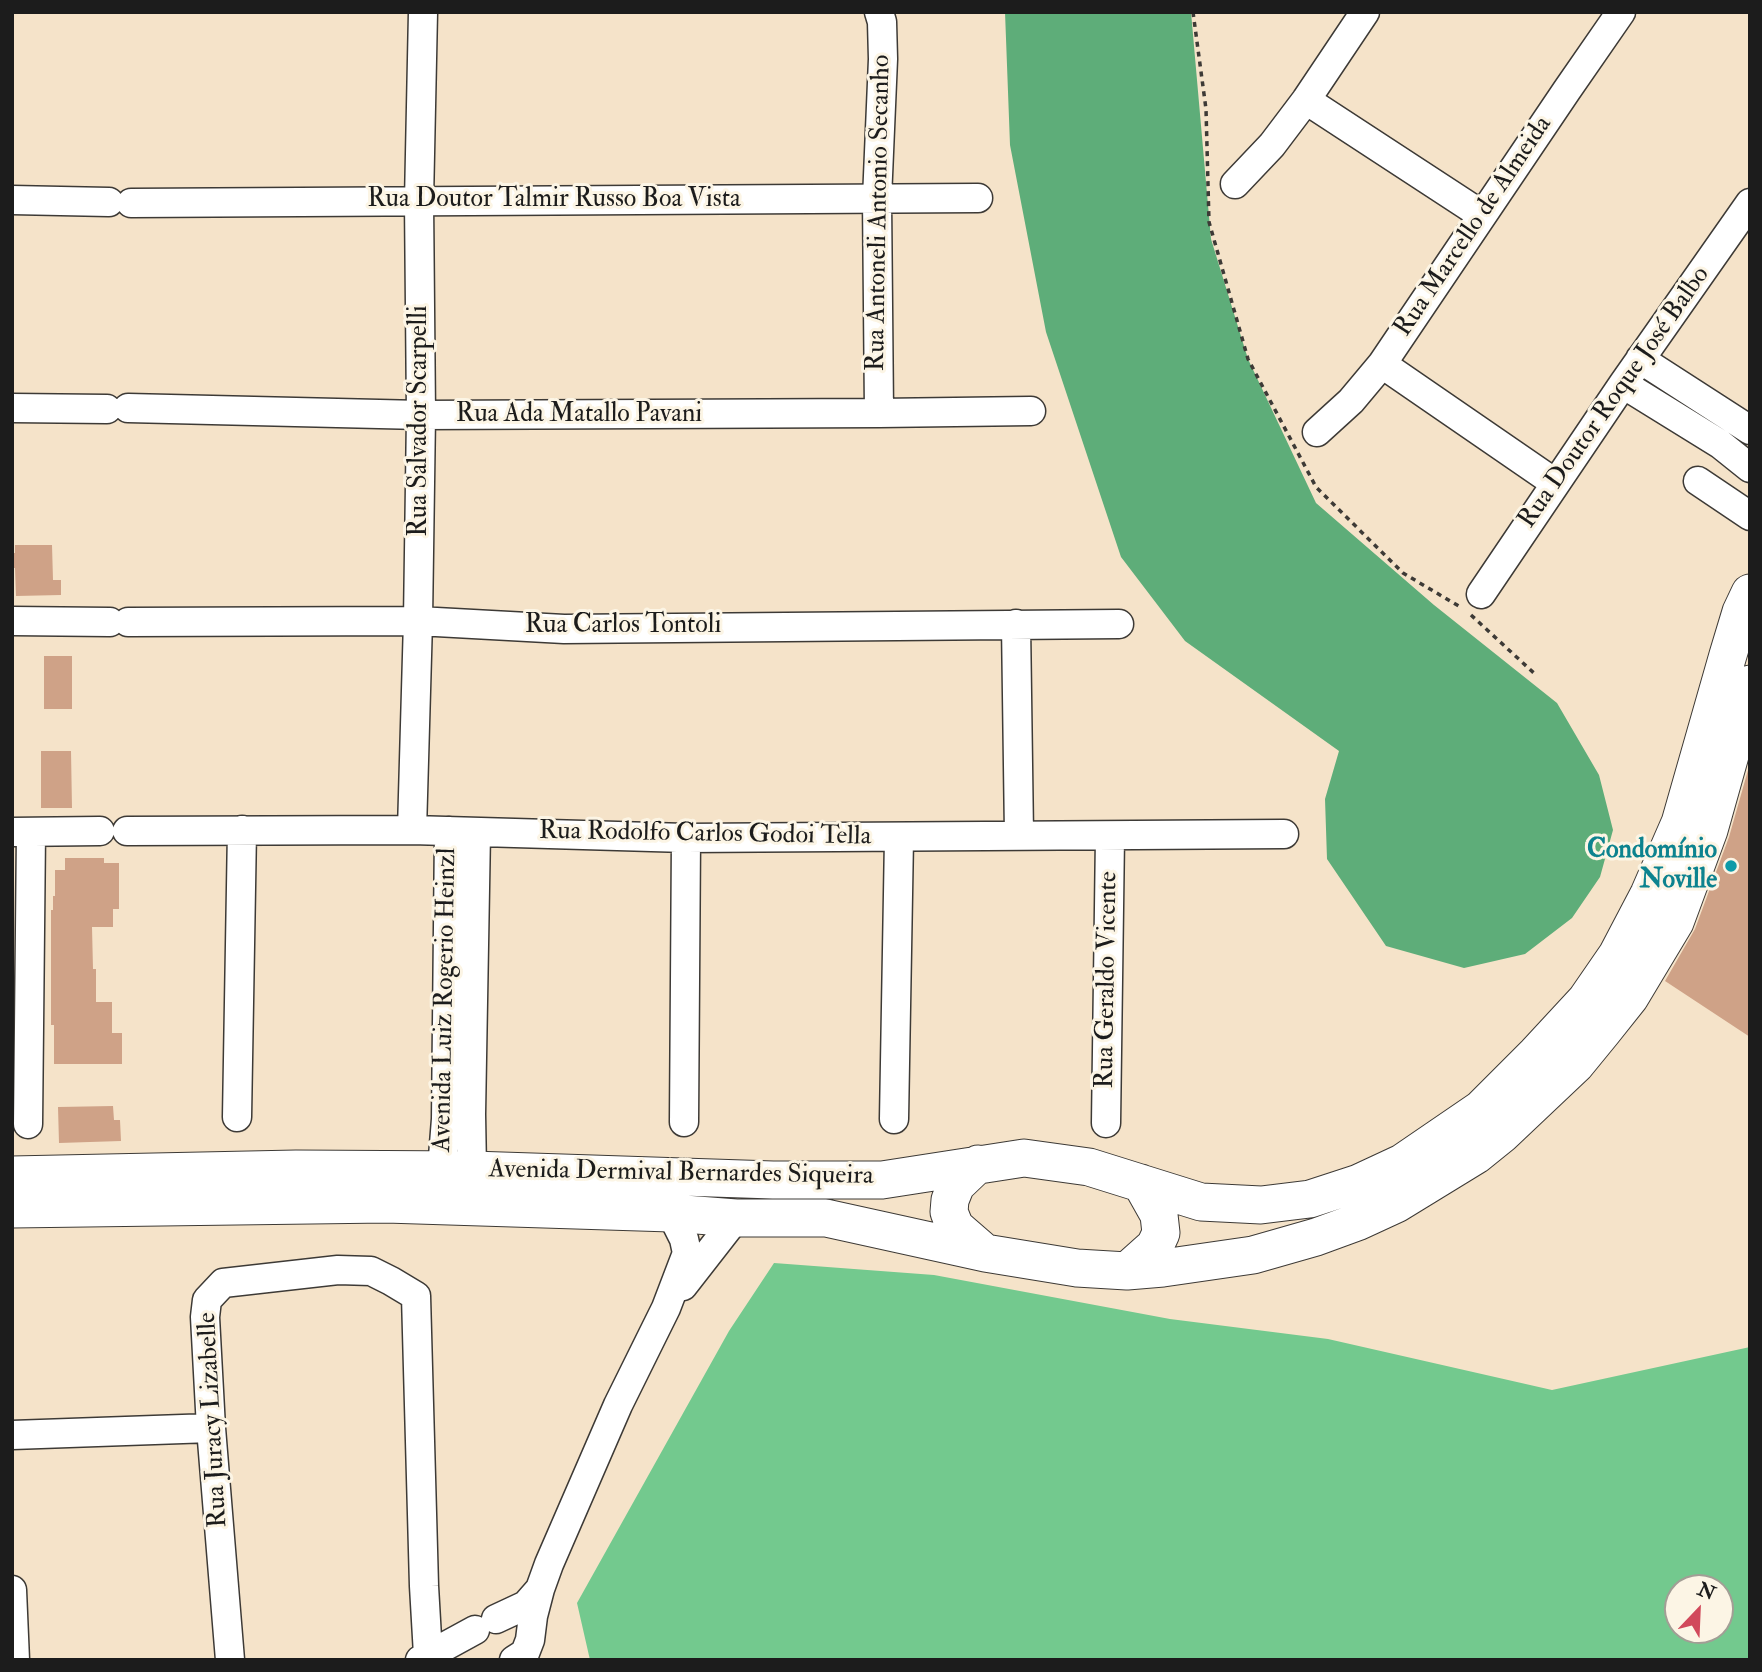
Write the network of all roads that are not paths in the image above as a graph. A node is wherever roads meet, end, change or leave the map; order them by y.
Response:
1 (423, 12) edge
2 (879, 12) edge
3 (1365, 12) edge
4 (1621, 12) edge
5 (1306, 100) junction
6 (1236, 184) dead end
7 (978, 198) dead end
8 (877, 199) junction
9 (12, 200) edge
10 (419, 201) junction
11 (1750, 203) edge
12 (1482, 215) junction
13 (1640, 359) junction
14 (1382, 364) junction
15 (1623, 384) junction
16 (12, 408) edge
17 (1031, 411) dead end
18 (879, 414) junction
19 (421, 415) junction
20 (1750, 430) edge
21 (1317, 432) dead end
22 (1750, 468) edge
23 (1698, 481) dead end
24 (1555, 483) junction
25 (1750, 516) edge
26 (1750, 593) edge
27 (1481, 594) dead end
28 (12, 621) edge
29 (418, 621) junction
30 (1016, 624) junction
31 (1119, 624) dead end
32 (1750, 684) edge
33 (242, 830) junction
34 (412, 830) junction
35 (463, 831) junction
36 (21, 832) edge
37 (1284, 834) dead end
38 (1020, 835) junction
39 (1110, 836) junction
40 (686, 838) junction
41 (899, 838) junction
42 (237, 1117) dead end
43 (894, 1119) dead end
44 (684, 1122) dead end
45 (28, 1124) dead end
46 (1106, 1124) dead end
47 (978, 1164) junction
48 (457, 1169) junction
49 (12, 1175) edge
50 (1141, 1183) junction
51 (12, 1209) edge
52 (671, 1213) junction
53 (736, 1218) junction
54 (985, 1253) junction
55 (1127, 1271) junction
56 (666, 1308) junction
57 (211, 1428) junction
58 (12, 1435) edge
59 (540, 1589) junction
60 (12, 1590) edge
61 (424, 1657) edge
62 (16, 1660) edge
63 (230, 1660) edge
64 (514, 1660) edge

1 - 10 street, Rua Salvador Scarpelli
2 - 8 street, Rua Antoneli Antonio Secanho
3 - 5 street
4 - 12 street, Rua Marcello de Almeida
5 - 6 street
5 - 12 street
7 - 8 street, Rua Doutor Talmir Russo Boa Vista
8 - 10 street, Rua Doutor Talmir Russo Boa Vista
8 - 18 street, Rua Antoneli Antonio Secanho
9 - 10 street, Rua Doutor Talmir Russo Boa Vista
10 - 19 street, Rua Salvador Scarpelli
11 - 13 street, Rua Doutor Roque José Balbo
12 - 14 street, Rua Marcello de Almeida
13 - 15 street, Rua Doutor Roque José Balbo
13 - 20 street
14 - 21 street, Rua Marcello de Almeida
14 - 24 street
15 - 22 street
15 - 24 street, Rua Doutor Roque José Balbo
16 - 19 street, Rua Ada Matallo Pavani
17 - 18 street, Rua Ada Matallo Pavani
18 - 19 street, Rua Ada Matallo Pavani
19 - 29 street, Rua Salvador Scarpelli
23 - 25 street
24 - 27 street, Rua Doutor Roque José Balbo
26 - 50 main road, Avenida Dermival Bernardes Siqueira
28 - 29 street, Rua Carlos Tontoli
29 - 30 street, Rua Carlos Tontoli
29 - 34 street, Rua Salvador Scarpelli
30 - 31 street, Rua Carlos Tontoli
30 - 38 street
32 - 55 main road, Avenida Dermival Bernardes Siqueira
33 - 34 street, Rua Rodolfo Carlos Godoi Tella
33 - 36 street, Rua Rodolfo Carlos Godoi Tella
33 - 42 street
34 - 35 street, Rua Rodolfo Carlos Godoi Tella
35 - 40 street, Rua Rodolfo Carlos Godoi Tella
35 - 48 street, Avenida Luiz Rogerio Heinzl
36 - 45 street
37 - 39 street, Rua Rodolfo Carlos Godoi Tella
38 - 39 street, Rua Rodolfo Carlos Godoi Tella
38 - 41 street, Rua Rodolfo Carlos Godoi Tella
39 - 46 street, Rua Geraldo Vicente
40 - 41 street, Rua Rodolfo Carlos Godoi Tella
40 - 44 street
41 - 43 street
47 - 48 main road, Avenida Dermival Bernardes Siqueira
47 - 50 main road, Avenida Dermival Bernardes Siqueira
47 - 54 main road
48 - 49 main road, Avenida Dermival Bernardes Siqueira
50 - 55 main road
51 - 52 main road, Avenida Dermival Bernardes Siqueira
52 - 53 main road, Avenida Dermival Bernardes Siqueira
52 - 56 street
53 - 54 main road, Avenida Dermival Bernardes Siqueira
53 - 56 street
54 - 55 main road, Avenida Dermival Bernardes Siqueira
56 - 59 street
57 - 58 street
57 - 61 street, Rua Juracy Lizabelle
57 - 63 street, Rua Juracy Lizabelle
59 - 61 street
59 - 64 street
60 - 62 street

